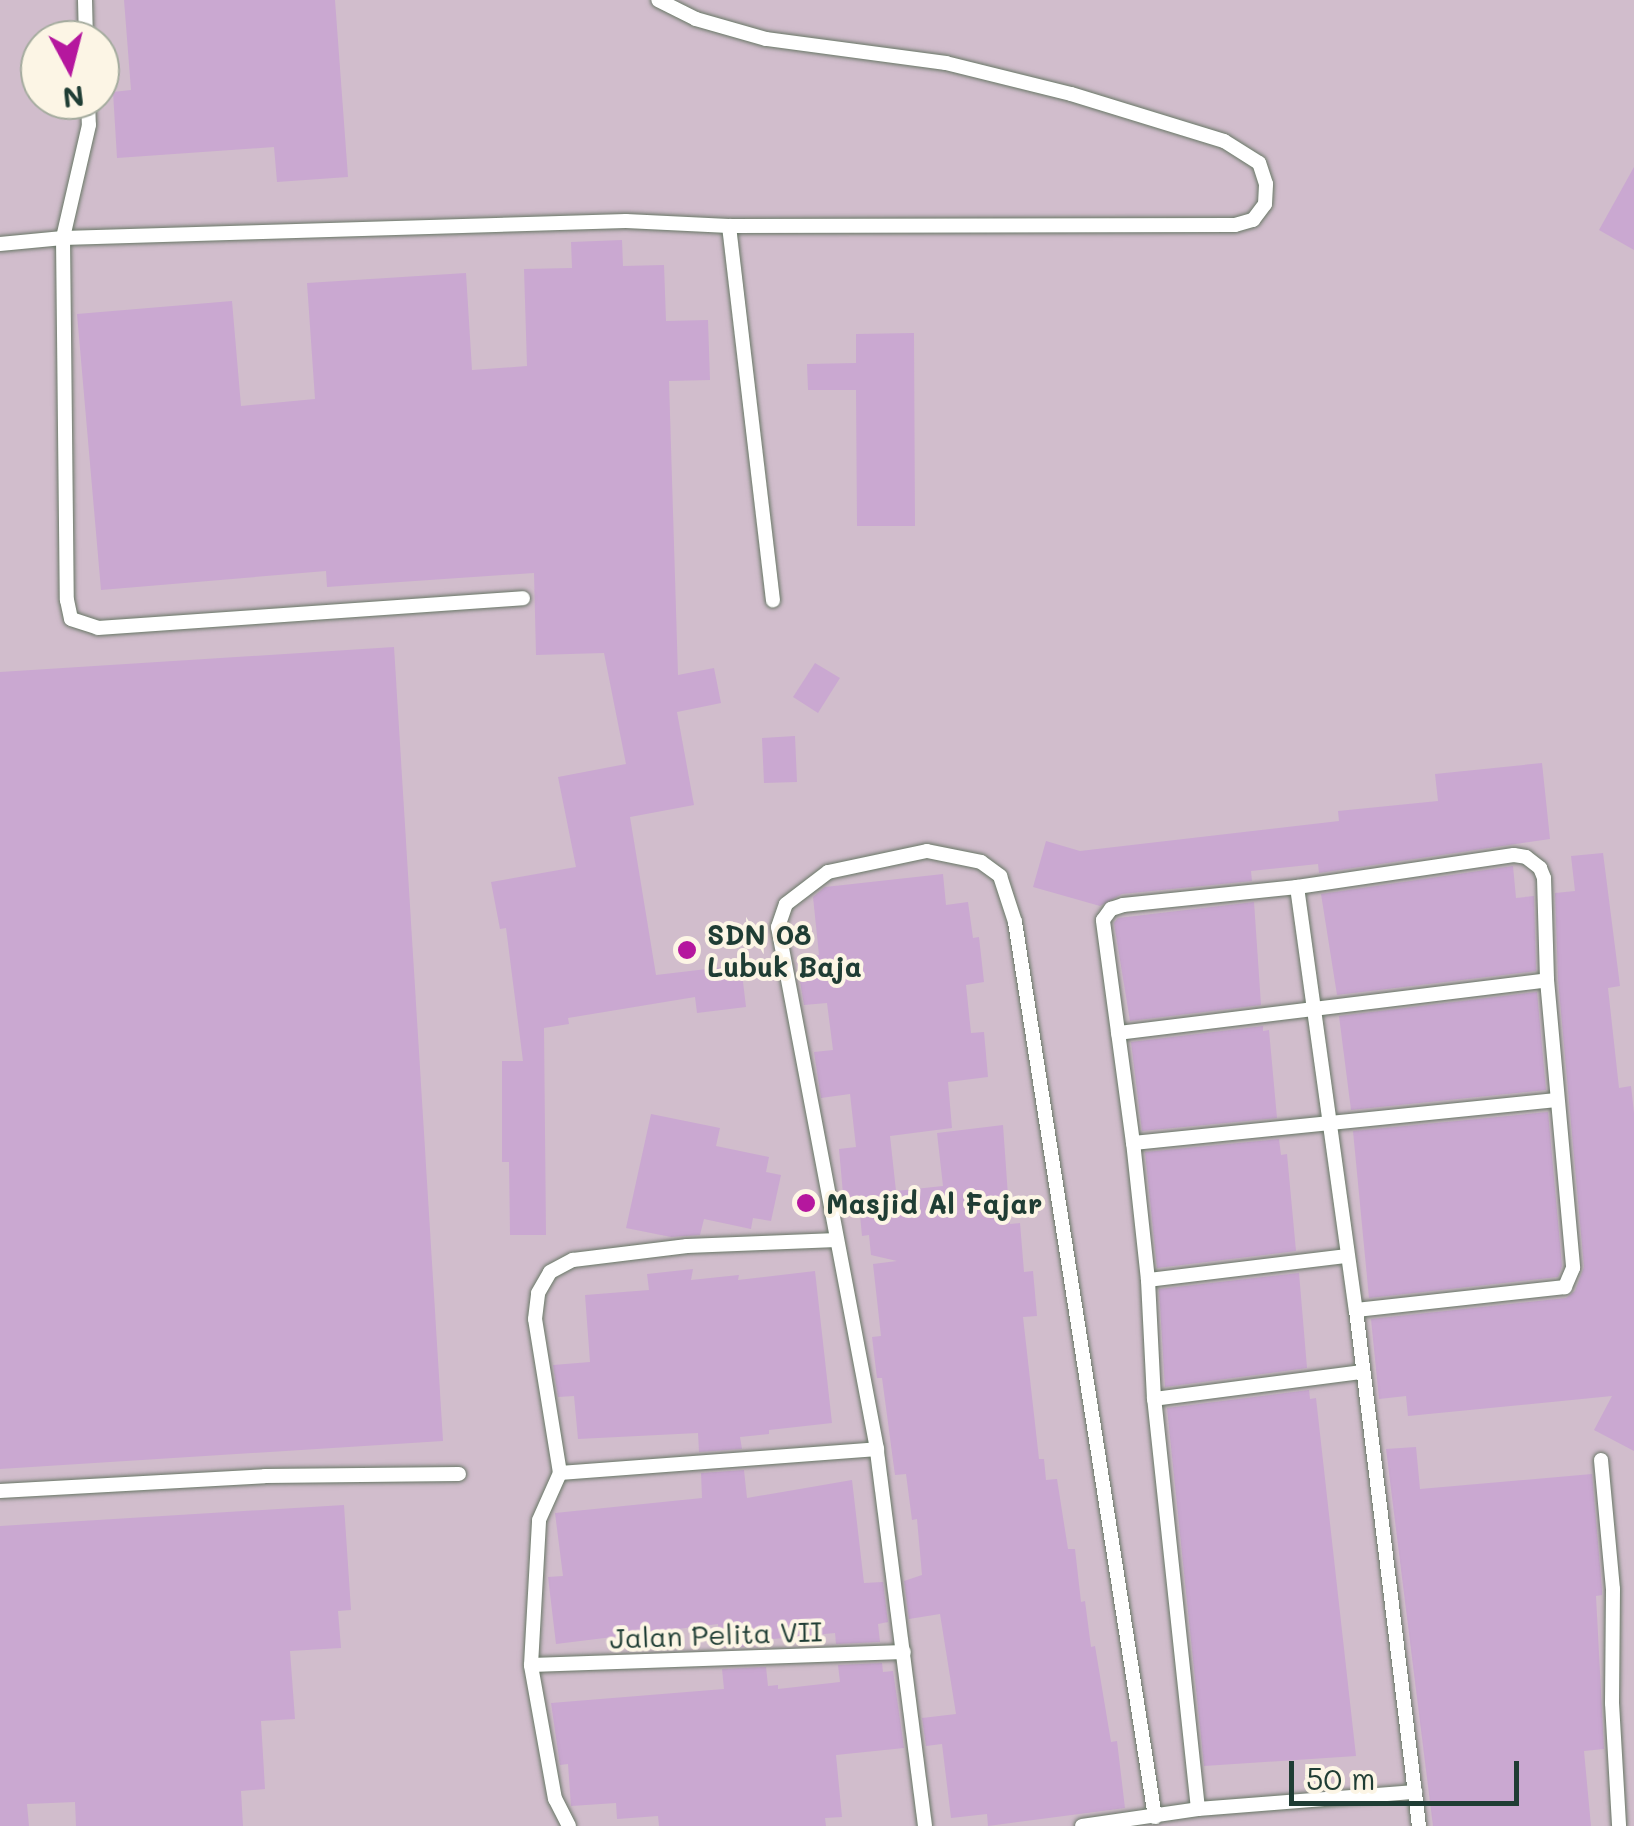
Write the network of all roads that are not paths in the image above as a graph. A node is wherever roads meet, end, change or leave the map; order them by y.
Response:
1 (658, 0) edge
2 (89, 120) edge
3 (730, 226) junction
4 (63, 238) junction
5 (0, 244) edge
6 (522, 598) dead end
7 (773, 600) dead end
8 (1297, 887) junction
9 (1547, 980) junction
10 (1314, 1009) junction
11 (1118, 1033) junction
12 (1557, 1100) junction
13 (1331, 1123) junction
14 (1134, 1143) junction
15 (838, 1240) junction
16 (1347, 1256) junction
17 (1148, 1280) junction
18 (1356, 1310) junction
19 (1364, 1372) junction
20 (1154, 1399) junction
21 (876, 1449) junction
22 (1601, 1460) dead end
23 (560, 1473) junction
24 (459, 1474) dead end
25 (0, 1491) edge
26 (904, 1652) junction
27 (531, 1665) junction
28 (1415, 1792) junction
29 (1198, 1809) junction
30 (1155, 1817) junction
31 (568, 1826) edge
32 (925, 1826) edge
33 (1082, 1826) edge
34 (1419, 1826) edge
35 (1620, 1826) edge

1 - 3 lane
2 - 4 lane
3 - 4 lane
3 - 7 lane
4 - 5 lane
4 - 6 lane
8 - 9 lane
8 - 10 lane
8 - 11 lane
9 - 10 lane
9 - 12 lane
10 - 11 lane
10 - 13 lane
11 - 14 lane
12 - 13 lane
12 - 18 lane
13 - 14 lane
13 - 16 lane
14 - 17 lane
15 - 21 lane
15 - 23 lane
15 - 30 lane
16 - 17 lane
16 - 18 lane
17 - 20 lane
18 - 19 lane
19 - 20 lane
19 - 28 lane
20 - 29 lane
21 - 23 lane
21 - 26 lane
22 - 35 lane
23 - 27 lane
24 - 25 lane
26 - 27 lane, Jalan Pelita VII
26 - 32 lane
27 - 31 lane
28 - 29 lane
28 - 34 lane
29 - 30 lane
30 - 33 lane

